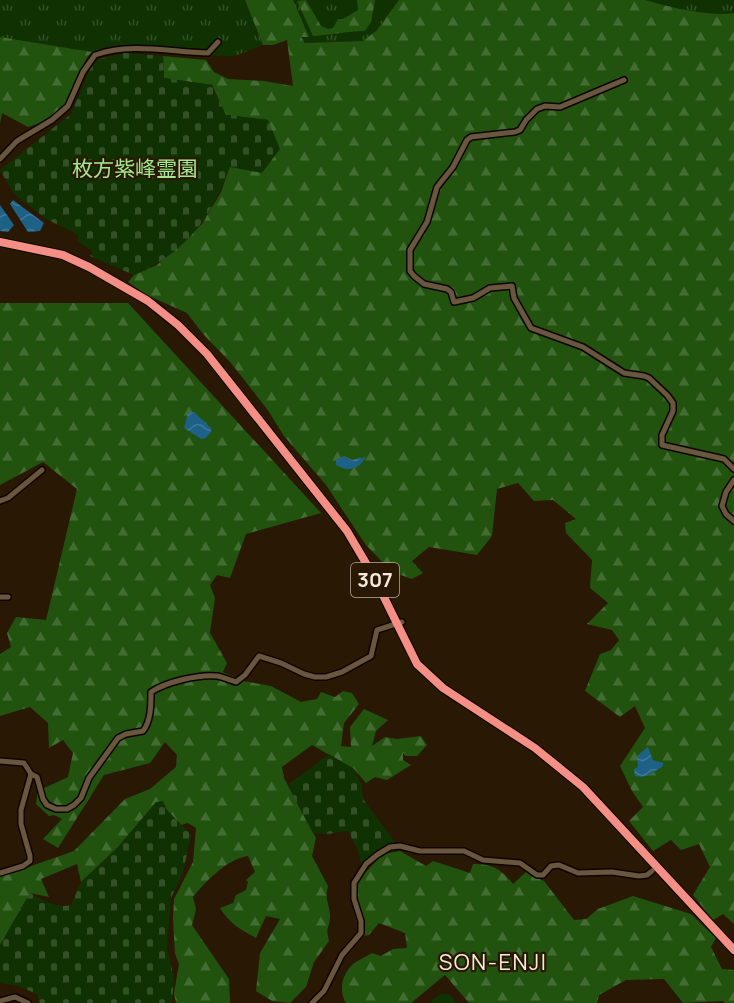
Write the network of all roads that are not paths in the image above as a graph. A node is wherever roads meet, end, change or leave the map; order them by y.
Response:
1 (218, 42) dead end
2 (624, 80) dead end
3 (0, 159) edge
4 (0, 242) edge
5 (734, 469) edge
6 (42, 470) dead end
7 (734, 480) edge
8 (0, 501) edge
9 (734, 521) edge
10 (0, 597) edge
11 (8, 597) dead end
12 (399, 622) junction
13 (0, 761) edge
14 (31, 774) junction
15 (652, 871) dead end
16 (0, 873) edge
17 (734, 950) edge
18 (0, 1001) edge
19 (28, 1003) edge
20 (312, 1003) edge

1 - 3 street
2 - 5 street
4 - 12 highway, 307
6 - 8 street
7 - 9 street
10 - 11 street
12 - 14 street
12 - 17 highway, 307
13 - 14 street
14 - 16 street
15 - 20 street
18 - 19 street

